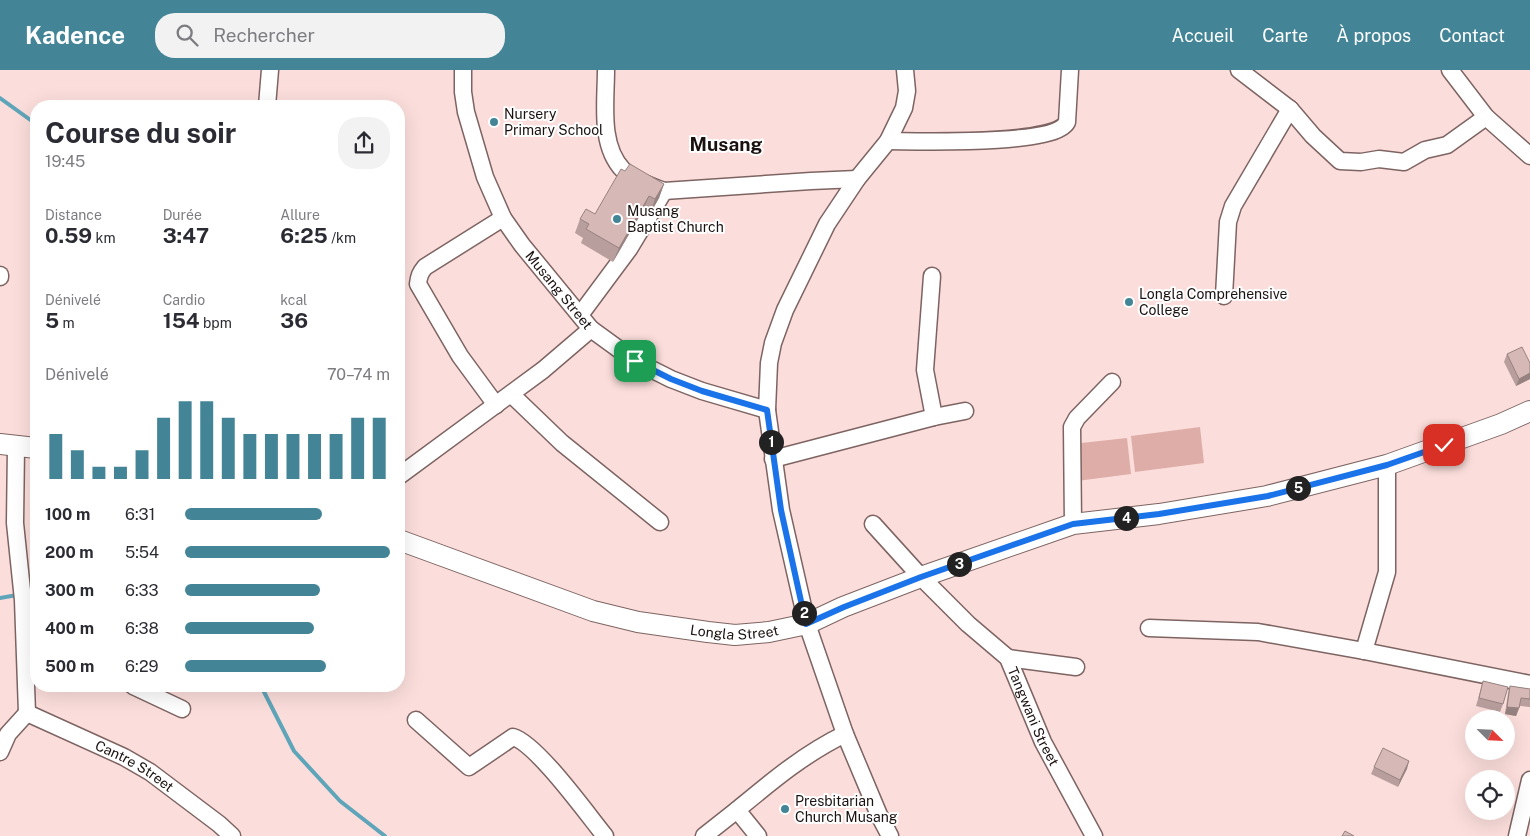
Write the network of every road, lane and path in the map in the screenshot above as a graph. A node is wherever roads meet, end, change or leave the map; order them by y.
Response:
1 (270, 70) edge
2 (463, 70) edge
3 (606, 70) edge
4 (905, 70) edge
5 (1070, 70) edge
6 (1239, 70) edge
7 (1450, 70) edge
8 (268, 100) edge
9 (1290, 109) junction
10 (1486, 117) junction
11 (888, 141) junction
12 (1530, 156) edge
13 (857, 180) junction
14 (664, 191) junction
15 (504, 218) junction
16 (932, 276) dead end
17 (1224, 296) dead end
18 (580, 315) junction
19 (592, 329) junction
20 (1112, 382) dead end
21 (511, 394) junction
22 (496, 404) junction
23 (767, 410) junction
24 (966, 411) dead end
25 (1530, 412) edge
26 (934, 417) junction
27 (8, 446) edge
28 (30, 448) edge
29 (773, 459) junction
30 (1387, 465) junction
31 (405, 471) edge
32 (660, 522) dead end
33 (7, 524) edge
34 (873, 524) dead end
35 (1073, 524) junction
36 (405, 540) edge
37 (921, 577) junction
38 (806, 624) junction
39 (1149, 628) dead end
40 (30, 647) edge
41 (1364, 651) junction
42 (1008, 658) junction
43 (30, 666) edge
44 (1076, 667) dead end
45 (1530, 684) edge
46 (146, 692) edge
47 (182, 709) dead end
48 (26, 713) junction
49 (416, 720) dead end
50 (845, 734) junction
51 (0, 752) edge
52 (1530, 780) edge
53 (1528, 798) edge
54 (737, 810) junction
55 (232, 836) edge
56 (604, 836) edge
57 (704, 836) edge
58 (758, 836) edge
59 (890, 836) edge
60 (1094, 836) edge
61 (1518, 836) edge

1 - 8 street
2 - 15 street, Musang Street
3 - 14 street
4 - 11 street
5 - 11 street
6 - 9 street
7 - 10 street
9 - 10 street
9 - 17 street
10 - 12 street
11 - 13 street
13 - 14 street
13 - 23 street
14 - 18 street
15 - 18 street, Musang Street
15 - 22 street
16 - 26 street
18 - 19 street, Musang Street
19 - 21 street
19 - 23 street, Musang Street
20 - 35 street
21 - 22 street
21 - 32 street
22 - 31 street
23 - 29 street
24 - 26 street
25 - 30 main road, Longla Street
26 - 29 street
27 - 28 main road
27 - 33 street
29 - 38 street
30 - 35 main road, Longla Street
30 - 41 street
33 - 40 street
34 - 37 street, Tangwani Street
35 - 37 main road, Longla Street
36 - 38 main road, Longla Street
37 - 38 main road, Longla Street
37 - 42 street, Tangwani Street
38 - 50 street
39 - 41 street
41 - 45 street
42 - 44 street
42 - 60 street, Tangwani Street
43 - 48 street
46 - 47 street
48 - 51 street
48 - 55 street, Cantre Street
49 - 56 street
50 - 54 street
50 - 59 street
52 - 53 street
53 - 61 street
54 - 57 street
54 - 58 street

